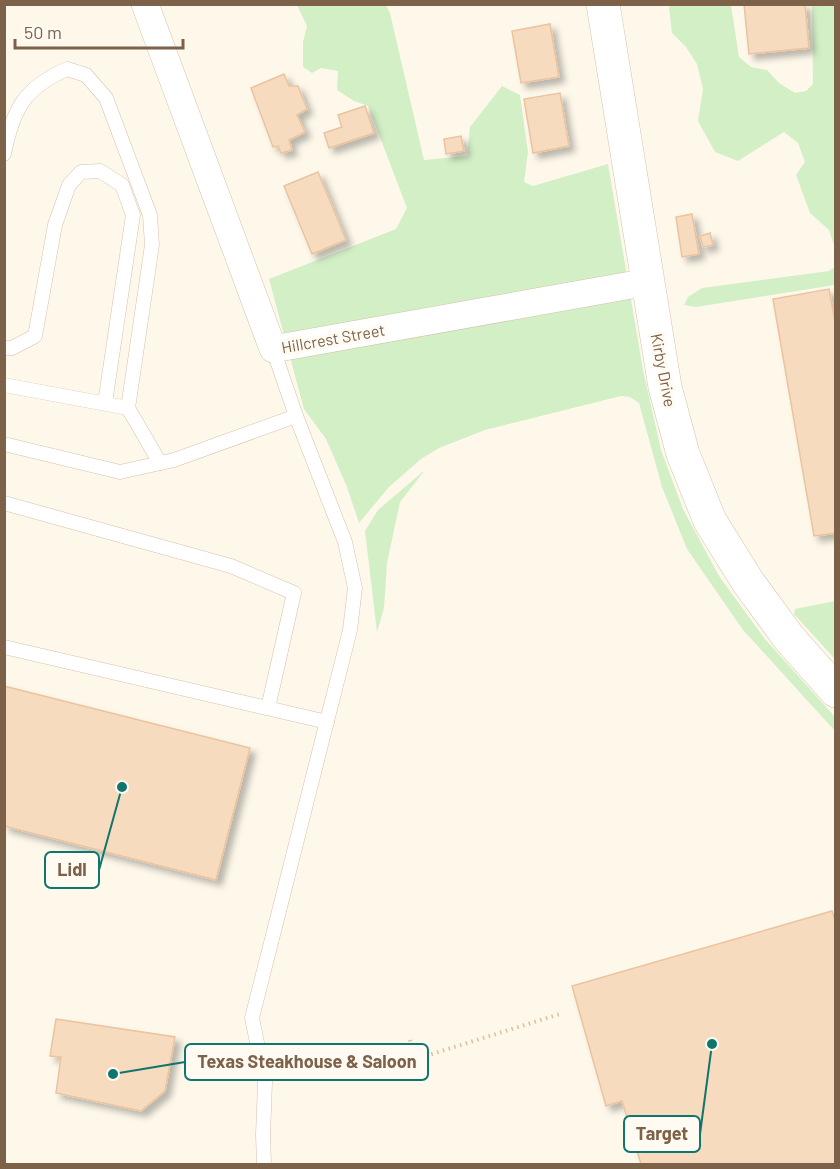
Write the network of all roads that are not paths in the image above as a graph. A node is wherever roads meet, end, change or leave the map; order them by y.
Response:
1 (145, 4) edge
2 (603, 4) edge
3 (4, 154) edge
4 (648, 282) junction
5 (4, 348) edge
6 (273, 349) junction
7 (4, 385) edge
8 (105, 403) junction
9 (128, 408) junction
10 (296, 417) junction
11 (4, 444) edge
12 (160, 463) junction
13 (4, 504) edge
14 (4, 647) edge
15 (836, 691) edge
16 (268, 708) junction
17 (327, 722) junction
18 (264, 1164) edge

1 - 6 street, Hillcrest Street
2 - 4 street, Kirby Drive
3 - 9 lane
4 - 6 street, Hillcrest Street
4 - 15 street, Kirby Drive
5 - 8 lane
6 - 10 lane
7 - 8 lane
8 - 9 lane
9 - 12 lane
10 - 12 lane
10 - 17 lane
11 - 12 lane
13 - 16 lane
14 - 16 lane
16 - 17 lane
17 - 18 lane

